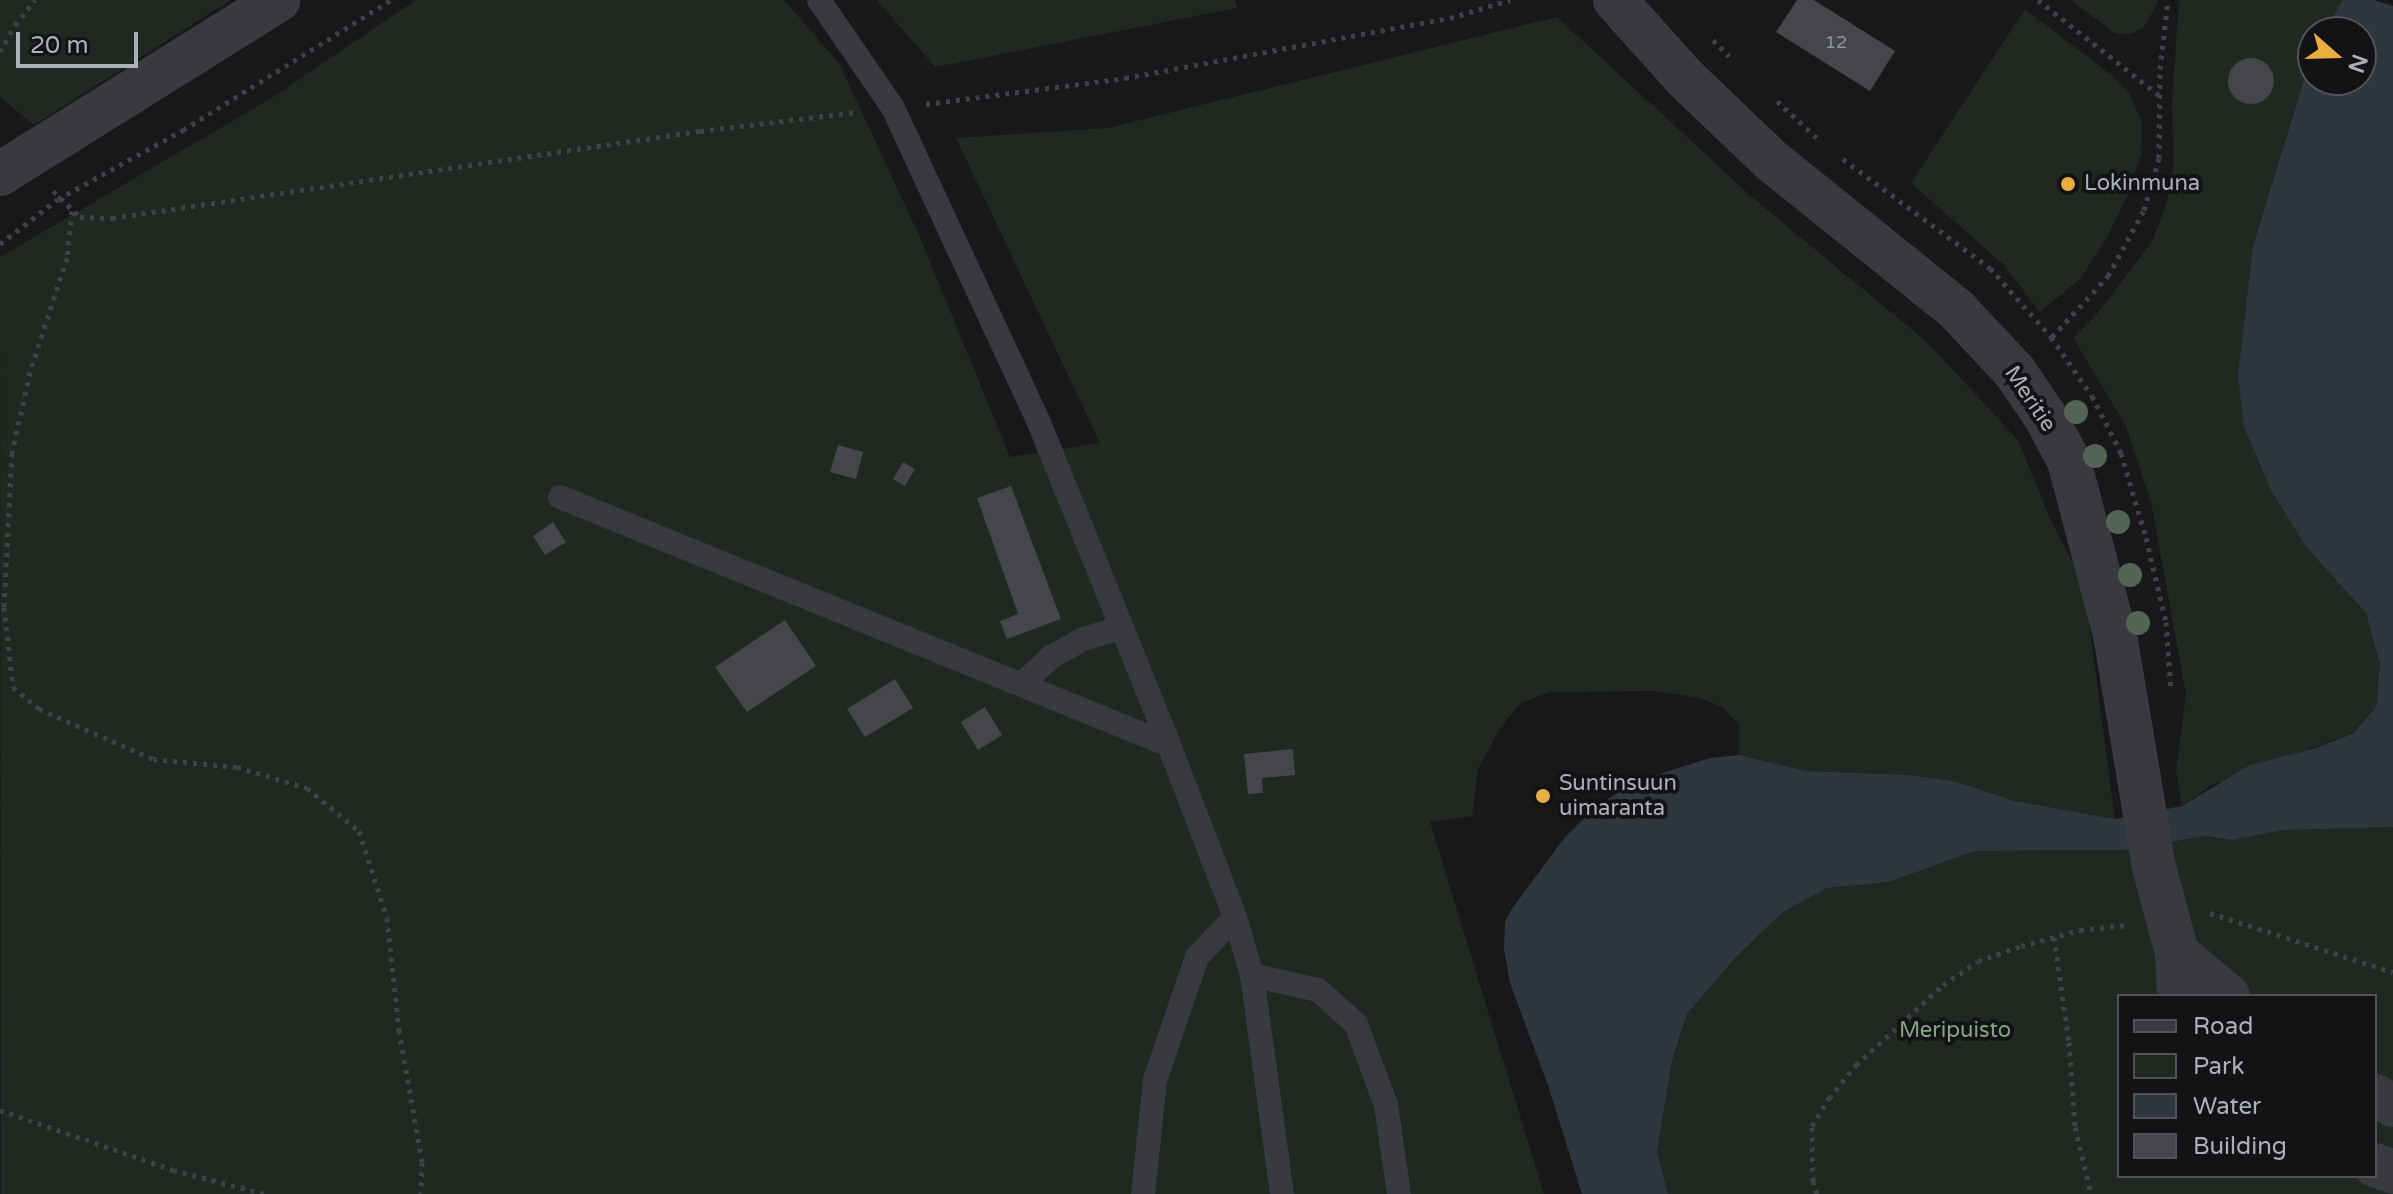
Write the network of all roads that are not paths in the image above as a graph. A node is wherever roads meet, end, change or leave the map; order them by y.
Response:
1 (278, 0) edge
2 (819, 0) edge
3 (1615, 0) edge
4 (14, 165) edge
5 (560, 497) dead end
6 (1121, 628) junction
7 (1022, 684) junction
8 (1169, 745) junction
9 (1235, 917) junction
10 (2182, 928) junction
11 (1252, 975) junction
12 (2179, 994) edge
13 (2227, 994) edge
14 (1143, 1194) edge
15 (1282, 1194) edge
16 (1399, 1194) edge

1 - 4 street
2 - 6 lane
3 - 10 street, Meritie
5 - 7 lane
6 - 7 lane
6 - 8 lane
7 - 8 lane
8 - 9 lane
9 - 11 lane
9 - 14 lane
10 - 12 street, Meritie
10 - 13 street
11 - 15 lane
11 - 16 lane

